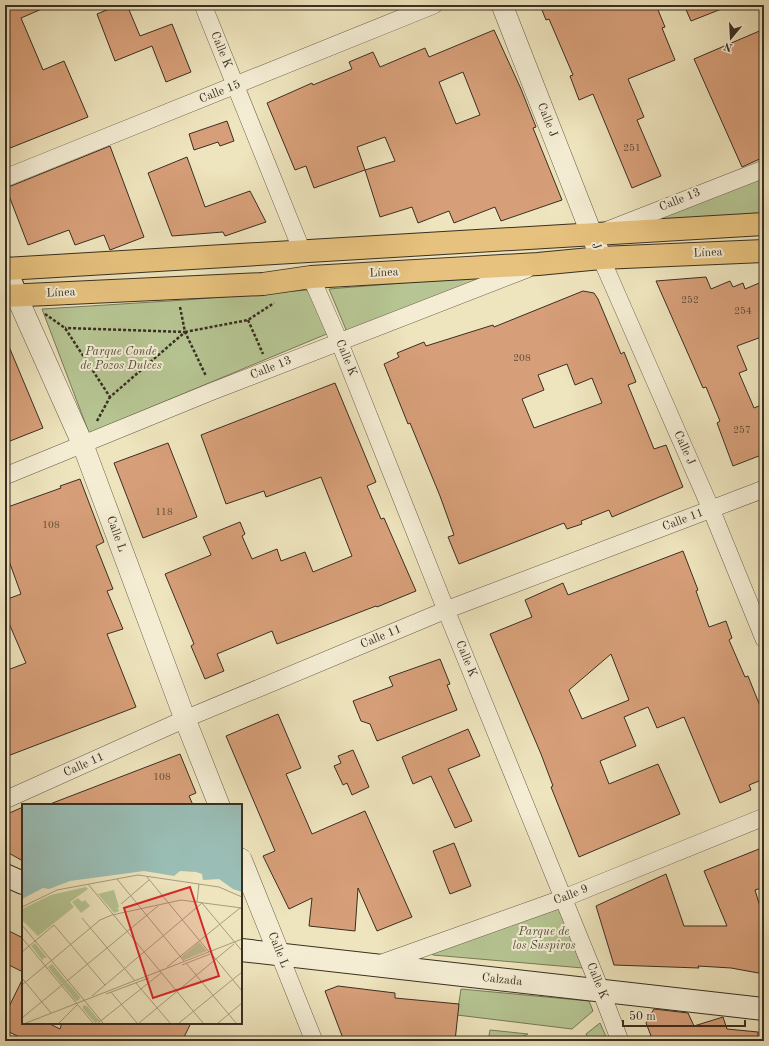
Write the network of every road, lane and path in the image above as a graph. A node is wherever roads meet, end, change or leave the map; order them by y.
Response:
1 (203, 5) edge
2 (434, 5) edge
3 (502, 5) edge
4 (236, 86) junction
5 (764, 169) edge
6 (5, 178) edge
7 (764, 224) edge
8 (595, 234) junction
9 (302, 251) junction
10 (764, 251) edge
11 (601, 258) junction
12 (538, 264) junction
13 (5, 268) edge
14 (311, 278) junction
15 (176, 288) junction
16 (11, 295) edge
17 (280, 299) dead end
18 (248, 320) junction
19 (185, 332) junction
20 (339, 341) junction
21 (269, 369) junction
22 (213, 391) junction
23 (83, 445) junction
24 (5, 476) edge
25 (764, 489) edge
26 (711, 509) junction
27 (446, 610) junction
28 (764, 639) edge
29 (185, 719) junction
30 (5, 800) edge
31 (219, 804) edge
32 (764, 817) edge
33 (242, 861) edge
34 (5, 875) edge
35 (22, 883) edge
36 (564, 898) junction
37 (242, 950) edge
38 (280, 956) junction
39 (375, 966) junction
40 (601, 991) junction
41 (764, 1009) edge
42 (314, 1041) edge
43 (620, 1041) edge

1 - 4 street, Calle K
2 - 4 street, Calle 15
3 - 8 street, Calle J
4 - 6 street, Calle 15
4 - 9 street, Calle K
5 - 8 street, Calle 13
7 - 8 main road
8 - 9 main road
8 - 11 street, J
9 - 13 main road
10 - 11 main road, Línea
11 - 12 main road, Línea
11 - 26 street, Calle J
12 - 14 main road, Línea
12 - 20 street, Calle 13
13 - 16 main road, Calle L
14 - 15 main road, Línea
14 - 20 street, Calle K
15 - 16 main road, Línea
15 - 19 path
16 - 23 street, Calle L
17 - 18 path
18 - 19 path
18 - 21 path
19 - 19 path
19 - 22 path
20 - 21 street, Calle 13
20 - 27 street, Calle K
21 - 22 street, Calle 13
22 - 23 street, Calle 13
23 - 24 street, Calle 13
23 - 29 street, Calle L
25 - 26 street, Calle 11
26 - 27 street, Calle 11
26 - 28 street, Calle J
27 - 29 street, Calle 11
27 - 36 street, Calle K
29 - 30 street, Calle 11
29 - 31 street, Calle L
32 - 36 street, Calle 9
33 - 38 street, Calle L
34 - 35 main road
36 - 39 street, Calle 9
36 - 40 street, Calle K
37 - 38 main road, Calzada
38 - 39 main road, Calzada
38 - 42 street, Calle L
39 - 40 main road, Calzada
40 - 41 main road, Calzada
40 - 43 street, Calle K

